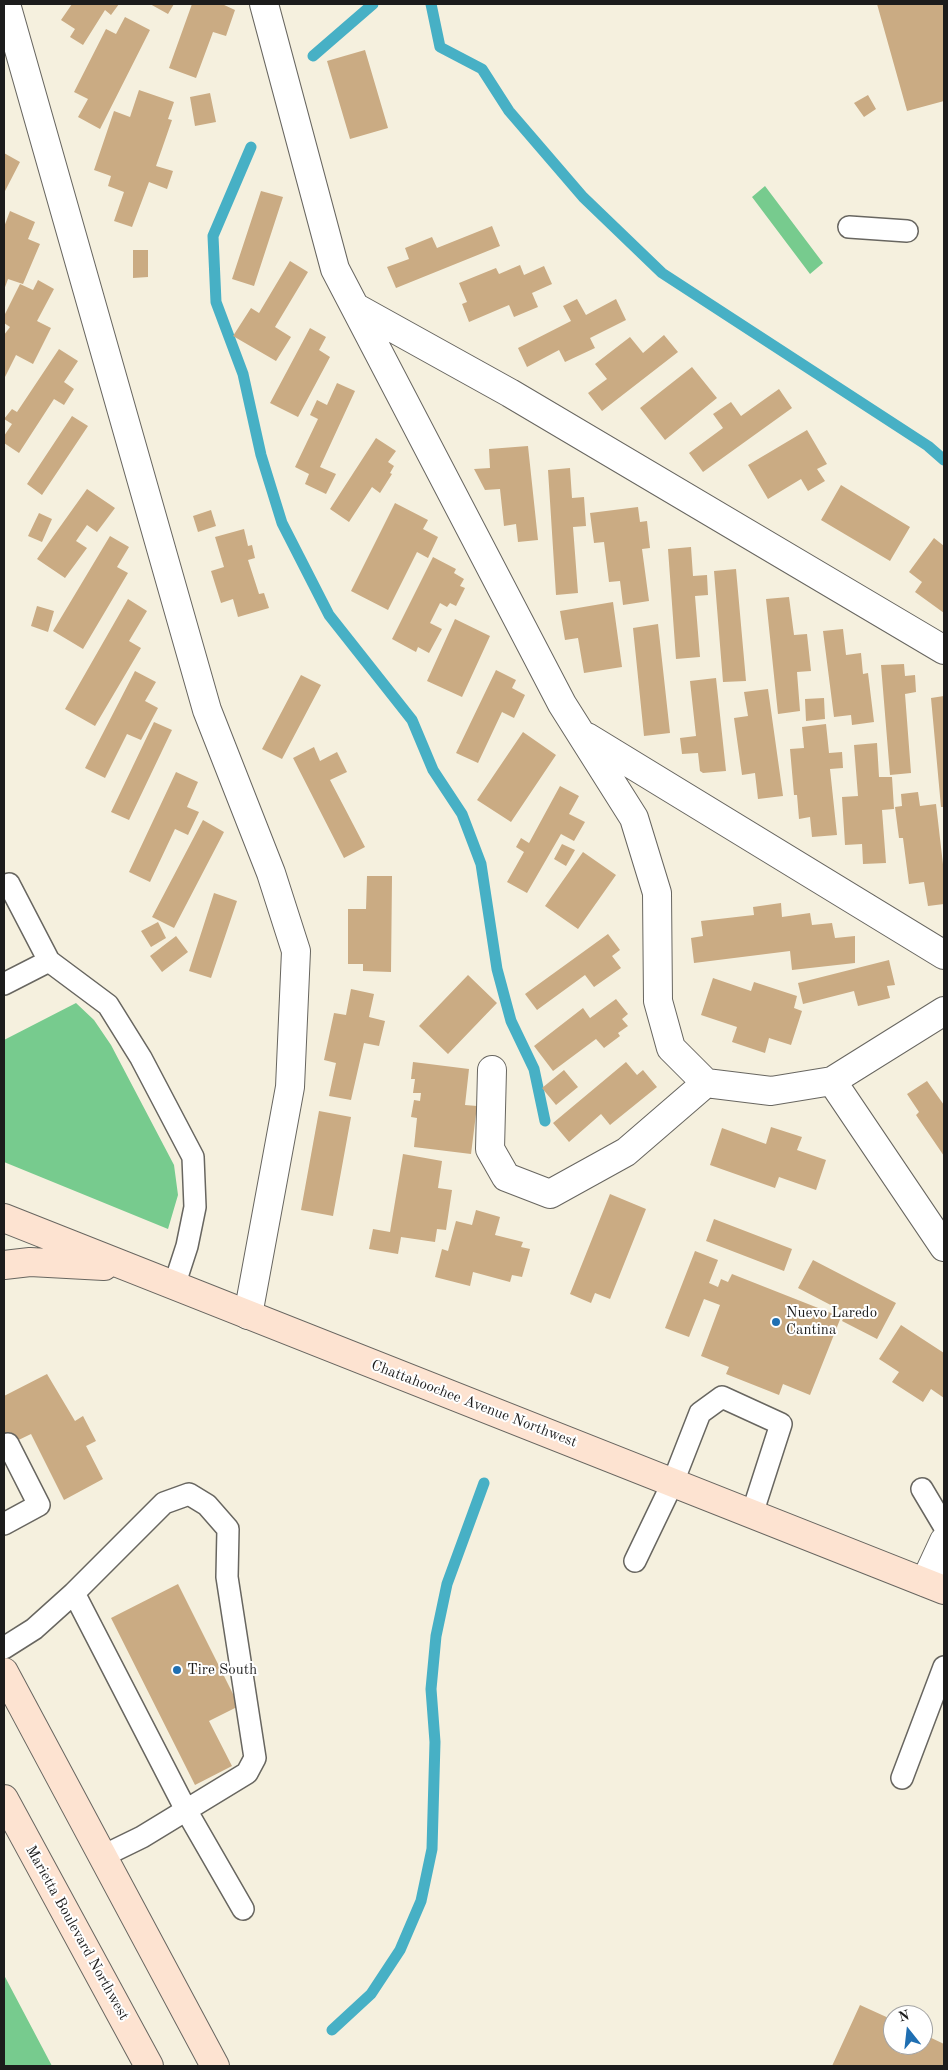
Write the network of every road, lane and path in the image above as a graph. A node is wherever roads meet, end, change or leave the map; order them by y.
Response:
1 (6, 4) edge
2 (264, 4) edge
3 (849, 227) dead end
4 (907, 230) dead end
5 (355, 307) junction
6 (944, 650) edge
7 (581, 734) junction
8 (4, 887) edge
9 (944, 955) edge
10 (49, 961) junction
11 (4, 984) edge
12 (944, 1011) edge
13 (492, 1070) dead end
14 (832, 1081) junction
15 (706, 1083) junction
16 (4, 1218) edge
17 (944, 1247) edge
18 (4, 1265) edge
19 (126, 1267) junction
20 (174, 1286) junction
21 (248, 1315) junction
22 (8, 1444) dead end
23 (673, 1482) junction
24 (922, 1489) dead end
25 (752, 1514) junction
26 (4, 1524) edge
27 (944, 1526) edge
28 (944, 1541) edge
29 (635, 1562) dead end
30 (935, 1586) edge
31 (74, 1593) junction
32 (4, 1648) edge
33 (944, 1667) edge
34 (4, 1672) edge
35 (902, 1778) dead end
36 (4, 1799) edge
37 (186, 1810) junction
38 (103, 1856) junction
39 (243, 1909) dead end
40 (149, 2066) edge
41 (215, 2066) edge

1 - 21 street
2 - 5 street
3 - 4 lane
5 - 6 street
5 - 7 street
7 - 9 street
7 - 15 street
8 - 10 lane
10 - 11 lane
10 - 20 lane
12 - 14 street
13 - 15 street
14 - 15 street
14 - 17 street
16 - 19 street, Chattahoochee Avenue Northwest
18 - 19 street
19 - 20 street, Chattahoochee Avenue Northwest
20 - 21 street, Chattahoochee Avenue Northwest
21 - 23 street, Chattahoochee Avenue Northwest
22 - 26 lane
23 - 25 street, Chattahoochee Avenue Northwest
23 - 25 lane
23 - 29 lane
24 - 27 lane
25 - 30 street, Chattahoochee Avenue Northwest
28 - 30 street
31 - 32 lane
31 - 37 lane
31 - 37 lane
33 - 35 lane
34 - 38 street
36 - 40 street, Marietta Boulevard Northwest
37 - 38 lane
37 - 39 lane
38 - 41 street

